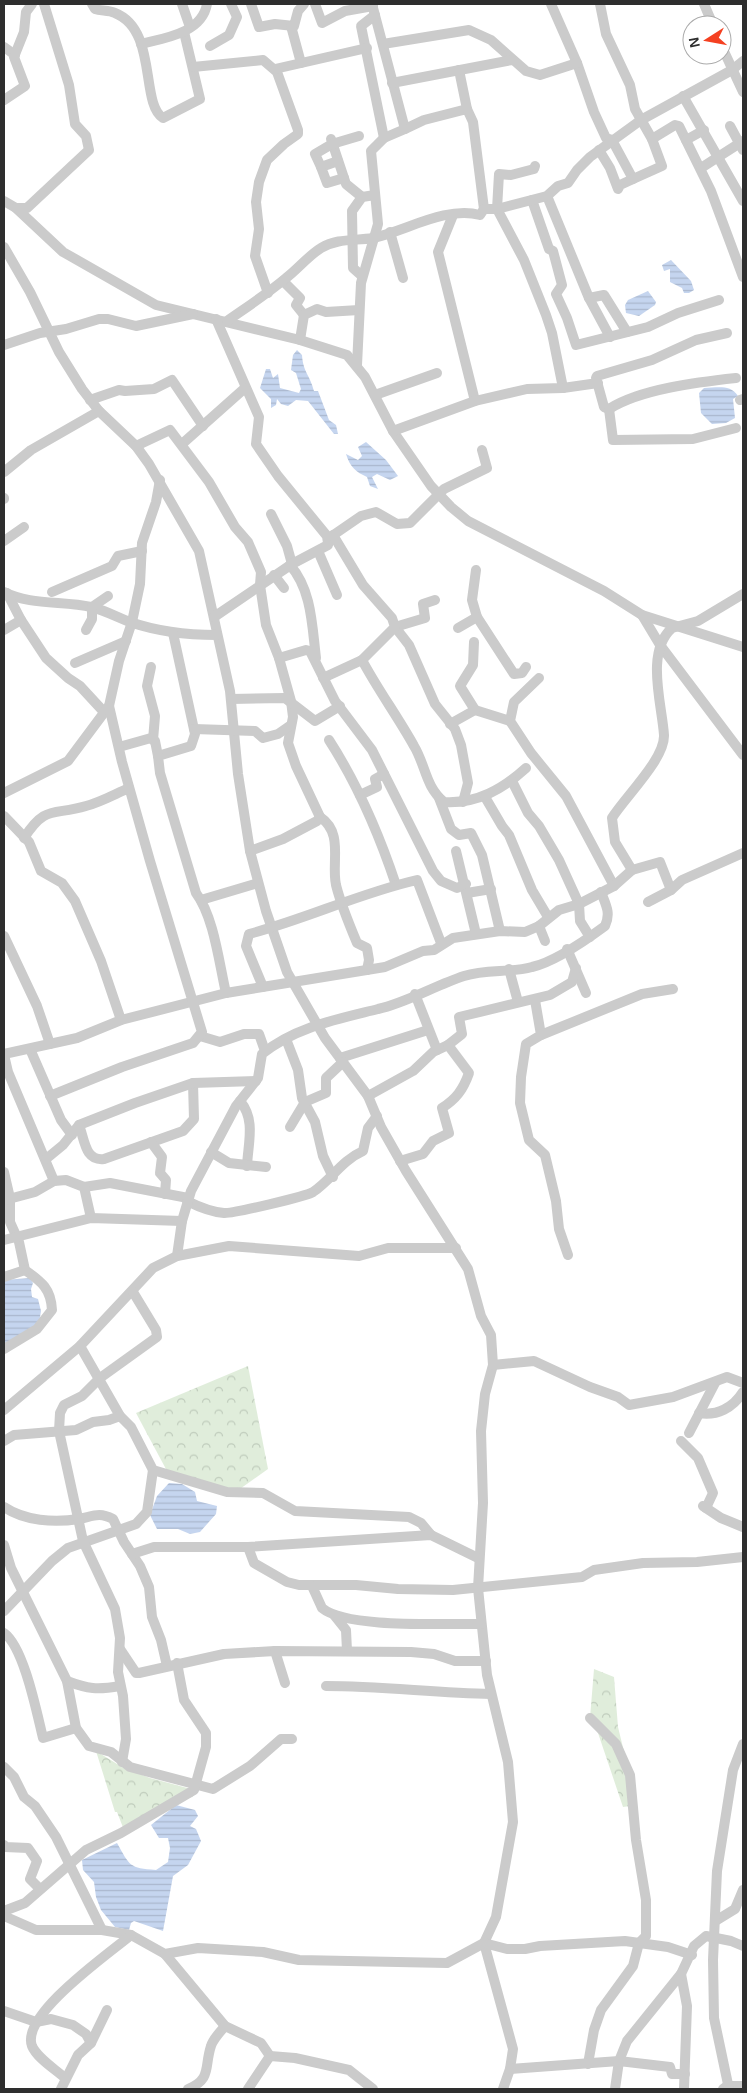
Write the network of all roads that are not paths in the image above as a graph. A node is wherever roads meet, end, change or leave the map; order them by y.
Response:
1 (32, 4) edge
2 (44, 4) edge
3 (92, 4) edge
4 (182, 4) edge
5 (207, 4) edge
6 (231, 4) edge
7 (251, 4) edge
8 (304, 4) edge
9 (315, 4) edge
10 (552, 4) edge
11 (600, 4) edge
12 (344, 7) edge
13 (373, 8) edge
14 (291, 26) junction
15 (187, 30) junction
16 (141, 44) junction
17 (383, 44) junction
18 (210, 46) dead end
19 (4, 47) edge
20 (367, 48) junction
21 (15, 55) junction
22 (512, 60) junction
23 (743, 61) edge
24 (301, 63) junction
25 (577, 63) junction
26 (730, 65) edge
27 (193, 67) junction
28 (275, 69) junction
29 (459, 70) junction
30 (732, 70) junction
31 (392, 83) junction
32 (742, 89) edge
33 (683, 96) junction
34 (4, 100) edge
35 (467, 109) junction
36 (641, 120) junction
37 (730, 126) dead end
38 (405, 129) junction
39 (704, 130) junction
40 (359, 136) dead end
41 (384, 138) junction
42 (652, 138) junction
43 (612, 140) junction
44 (686, 140) junction
45 (331, 142) junction
46 (742, 145) edge
47 (599, 150) junction
48 (719, 156) junction
49 (338, 161) junction
50 (535, 166) dead end
51 (321, 167) junction
52 (701, 168) junction
53 (344, 178) junction
54 (633, 179) junction
55 (375, 195) junction
56 (547, 196) junction
57 (362, 197) junction
58 (532, 200) junction
59 (4, 201) edge
60 (743, 201) edge
61 (16, 208) junction
62 (484, 209) junction
63 (497, 209) junction
64 (453, 215) junction
65 (390, 232) junction
66 (354, 238) junction
67 (374, 238) junction
68 (4, 249) edge
69 (362, 276) junction
70 (743, 277) edge
71 (403, 278) dead end
72 (283, 280) junction
73 (268, 293) junction
74 (589, 298) junction
75 (720, 300) dead end
76 (359, 310) junction
77 (194, 314) junction
78 (304, 315) junction
79 (216, 319) junction
80 (227, 321) junction
81 (49, 332) junction
82 (627, 332) junction
83 (727, 333) dead end
84 (610, 337) junction
85 (300, 340) junction
86 (4, 345) edge
87 (358, 365) junction
88 (436, 373) dead end
89 (736, 378) dead end
90 (598, 383) junction
91 (245, 388) junction
92 (563, 388) junction
93 (374, 395) junction
94 (90, 400) junction
95 (475, 400) junction
96 (609, 409) junction
97 (99, 411) junction
98 (202, 426) junction
99 (736, 428) dead end
100 (393, 431) junction
101 (182, 444) junction
102 (136, 446) junction
103 (482, 450) dead end
104 (4, 472) edge
105 (160, 480) junction
106 (438, 495) junction
107 (271, 514) dead end
108 (24, 527) dead end
109 (332, 535) junction
110 (4, 542) edge
111 (328, 546) junction
112 (142, 551) junction
113 (318, 551) junction
114 (291, 565) junction
115 (476, 570) dead end
116 (274, 575) junction
117 (260, 585) junction
118 (284, 588) dead end
119 (52, 592) dead end
120 (5, 593) edge
121 (743, 594) edge
122 (337, 595) dead end
123 (108, 596) dead end
124 (435, 600) dead end
125 (92, 607) junction
126 (642, 615) junction
127 (214, 617) junction
128 (477, 617) junction
129 (21, 620) junction
130 (132, 622) junction
131 (677, 625) junction
132 (395, 627) junction
133 (458, 628) dead end
134 (4, 630) edge
135 (86, 630) dead end
136 (173, 633) junction
137 (217, 634) junction
138 (126, 641) junction
139 (474, 642) dead end
140 (660, 645) junction
141 (743, 647) edge
142 (279, 658) junction
143 (362, 660) junction
144 (75, 664) dead end
145 (318, 666) junction
146 (151, 667) dead end
147 (526, 667) dead end
148 (323, 678) junction
149 (539, 678) dead end
150 (232, 699) junction
151 (291, 701) junction
152 (340, 706) junction
153 (107, 709) junction
154 (476, 710) junction
155 (510, 721) junction
156 (450, 724) junction
157 (291, 725) junction
158 (194, 729) junction
159 (235, 730) junction
160 (153, 740) junction
161 (329, 740) dead end
162 (119, 747) junction
163 (743, 755) edge
164 (158, 756) junction
165 (526, 768) dead end
166 (384, 774) junction
167 (512, 781) junction
168 (129, 788) junction
169 (4, 793) edge
170 (360, 795) junction
171 (438, 797) junction
172 (485, 797) junction
173 (463, 802) junction
174 (4, 816) edge
175 (320, 817) junction
176 (24, 838) junction
177 (250, 851) junction
178 (456, 851) dead end
179 (743, 853) edge
180 (632, 870) junction
181 (433, 871) junction
182 (417, 880) junction
183 (258, 883) junction
184 (396, 885) junction
185 (614, 886) junction
186 (466, 889) junction
187 (491, 889) junction
188 (671, 890) junction
189 (601, 892) junction
190 (201, 900) junction
191 (648, 902) dead end
192 (342, 904) junction
193 (579, 904) junction
194 (548, 917) junction
195 (539, 926) junction
196 (272, 928) junction
197 (500, 931) junction
198 (476, 934) junction
199 (4, 936) edge
200 (590, 937) junction
201 (545, 942) dead end
202 (441, 943) junction
203 (567, 949) junction
204 (576, 968) junction
205 (509, 969) junction
206 (367, 970) junction
207 (292, 983) junction
208 (263, 987) junction
209 (674, 989) dead end
210 (226, 993) junction
211 (586, 993) dead end
212 (415, 994) junction
213 (535, 1000) junction
214 (192, 1002) junction
215 (518, 1002) junction
216 (121, 1020) junction
217 (317, 1024) junction
218 (428, 1030) junction
219 (542, 1035) junction
220 (200, 1036) junction
221 (286, 1039) junction
222 (50, 1044) junction
223 (448, 1045) junction
224 (30, 1049) junction
225 (437, 1050) junction
226 (265, 1051) junction
227 (4, 1054) edge
228 (342, 1060) junction
229 (256, 1081) junction
230 (193, 1083) junction
231 (50, 1096) junction
232 (368, 1096) junction
233 (240, 1101) junction
234 (305, 1102) junction
235 (376, 1116) junction
236 (79, 1125) junction
237 (290, 1126) dead end
238 (72, 1135) junction
239 (151, 1142) junction
240 (211, 1152) junction
241 (46, 1159) junction
242 (400, 1161) junction
243 (247, 1166) junction
244 (266, 1166) dead end
245 (4, 1172) edge
246 (333, 1177) junction
247 (54, 1181) junction
248 (84, 1187) junction
249 (165, 1194) junction
250 (7, 1199) edge
251 (188, 1200) junction
252 (91, 1218) junction
253 (182, 1221) junction
254 (16, 1236) junction
255 (4, 1240) edge
256 (456, 1248) junction
257 (568, 1255) dead end
258 (177, 1256) junction
259 (25, 1270) junction
260 (4, 1277) edge
261 (133, 1292) junction
262 (80, 1346) junction
263 (4, 1349) edge
264 (493, 1365) junction
265 (100, 1378) junction
266 (714, 1383) junction
267 (743, 1383) edge
268 (743, 1392) edge
269 (4, 1410) edge
270 (699, 1414) junction
271 (120, 1416) junction
272 (59, 1431) junction
273 (689, 1433) dead end
274 (4, 1441) edge
275 (682, 1441) dead end
276 (153, 1470) junction
277 (4, 1507) edge
278 (79, 1519) junction
279 (743, 1527) edge
280 (119, 1531) junction
281 (431, 1535) junction
282 (83, 1541) junction
283 (4, 1545) edge
284 (248, 1547) junction
285 (132, 1554) junction
286 (743, 1557) edge
287 (478, 1558) junction
288 (7, 1568) edge
289 (312, 1586) junction
290 (478, 1588) junction
291 (22, 1591) junction
292 (4, 1611) edge
293 (334, 1614) junction
294 (481, 1624) junction
295 (4, 1633) edge
296 (120, 1649) junction
297 (275, 1651) junction
298 (347, 1651) junction
299 (486, 1661) junction
300 (177, 1663) junction
301 (167, 1666) junction
302 (67, 1681) junction
303 (285, 1683) dead end
304 (120, 1686) junction
305 (326, 1686) dead end
306 (491, 1694) junction
307 (590, 1718) dead end
308 (76, 1728) junction
309 (292, 1739) dead end
310 (743, 1744) edge
311 (122, 1762) junction
312 (4, 1767) edge
313 (198, 1784) junction
314 (4, 1845) edge
315 (70, 1863) junction
316 (40, 1889) junction
317 (743, 1890) edge
318 (4, 1910) edge
319 (4, 1916) edge
320 (717, 1920) junction
321 (102, 1930) junction
322 (131, 1935) junction
323 (716, 1938) junction
324 (484, 1943) junction
325 (638, 1943) junction
326 (743, 1946) edge
327 (165, 1954) junction
328 (692, 1955) junction
329 (681, 1974) junction
330 (107, 2010) dead end
331 (4, 2011) edge
332 (36, 2022) junction
333 (225, 2026) junction
334 (91, 2044) junction
335 (270, 2056) junction
336 (619, 2061) junction
337 (588, 2064) junction
338 (510, 2069) junction
339 (685, 2074) junction
340 (66, 2078) junction
341 (743, 2086) edge
342 (726, 2088) edge
343 (61, 2089) edge
344 (188, 2089) edge
345 (248, 2089) edge
346 (373, 2089) edge
347 (503, 2089) edge
348 (615, 2089) edge
349 (684, 2089) edge

1 - 21 street
2 - 61 street
3 - 16 street
4 - 15 street
5 - 15 street
6 - 18 street
7 - 14 street
8 - 14 street
9 - 12 street
10 - 25 street
11 - 36 street
12 - 13 street
13 - 17 street
13 - 20 street
14 - 24 street
15 - 16 street
15 - 27 street
16 - 27 street
17 - 22 street
17 - 31 street
19 - 21 street
20 - 24 street
20 - 41 street
21 - 34 street
22 - 25 street
22 - 29 street
23 - 30 street
24 - 28 street
25 - 43 street
26 - 30 street
27 - 28 street
28 - 73 street
29 - 31 street
29 - 35 street
30 - 32 street
30 - 33 street
31 - 38 street
33 - 36 street
33 - 39 street
35 - 38 street
35 - 62 street
36 - 42 street
36 - 43 street
37 - 46 street
38 - 41 street
39 - 44 street
39 - 48 street
40 - 45 street
41 - 55 street
42 - 44 street
42 - 54 street
43 - 47 street
43 - 54 street
44 - 52 street
45 - 49 street
45 - 51 street
46 - 48 street
47 - 54 street
47 - 56 street
48 - 52 street
48 - 60 street
49 - 51 street
49 - 53 street
50 - 63 street
51 - 53 street
52 - 70 street
53 - 57 street
55 - 57 street
55 - 67 street
56 - 58 street
56 - 74 street
57 - 66 street
58 - 63 street
58 - 84 street
59 - 61 street
61 - 77 street
62 - 63 street
62 - 64 street
63 - 92 street
64 - 65 street
64 - 95 street
65 - 67 street
65 - 71 street
66 - 67 street
66 - 69 street
66 - 72 street
67 - 69 street
68 - 81 street
69 - 76 street
72 - 73 street
72 - 78 street
73 - 80 street
74 - 82 street
74 - 84 street
75 - 82 street
76 - 78 street
76 - 87 street
77 - 79 street
77 - 81 street
78 - 85 street
79 - 80 street
79 - 91 street
80 - 85 street
81 - 86 street
81 - 94 street
82 - 84 street
83 - 90 street
85 - 87 street
87 - 93 street
88 - 93 street
89 - 96 street
90 - 92 street
90 - 96 street
91 - 98 street
91 - 111 street
92 - 95 street
93 - 100 street
94 - 97 street
94 - 98 street
95 - 100 street
96 - 99 street
97 - 102 street
97 - 104 street
98 - 101 street
100 - 106 street
101 - 102 street
101 - 117 street
102 - 105 street
103 - 106 street
105 - 112 street
105 - 127 street
106 - 109 street
106 - 126 street
107 - 114 street
108 - 110 street
109 - 111 street
109 - 132 street
111 - 113 street
112 - 119 street
112 - 130 street
113 - 114 street
113 - 122 street
114 - 116 street
114 - 145 street
115 - 128 street
116 - 117 street
116 - 118 street
117 - 127 street
117 - 142 street
120 - 125 street
120 - 129 street
121 - 131 street
123 - 125 street
124 - 132 street
125 - 130 street
125 - 135 street
126 - 131 street
126 - 140 street
127 - 137 street
128 - 133 street
128 - 147 street
129 - 134 street
129 - 153 street
130 - 136 street
130 - 138 street
131 - 140 street
131 - 141 street
132 - 143 street
132 - 156 street
136 - 137 street
136 - 158 street
137 - 150 street
138 - 144 street
138 - 153 street
139 - 154 street
140 - 163 street
140 - 180 street
142 - 145 street
142 - 151 street
143 - 148 street
143 - 171 street
145 - 148 street
146 - 160 street
148 - 152 street
149 - 155 street
150 - 151 street
150 - 159 street
151 - 152 street
151 - 157 street
152 - 166 street
153 - 162 street
153 - 169 street
154 - 155 street
154 - 156 street
155 - 185 street
156 - 173 street
157 - 159 street
157 - 175 street
158 - 159 street
158 - 164 street
159 - 177 street
160 - 162 street
160 - 164 street
161 - 170 street
162 - 168 street
164 - 190 street
165 - 167 street
166 - 170 street
166 - 181 street
167 - 172 street
167 - 193 street
168 - 176 street
168 - 214 street
170 - 184 street
171 - 173 street
171 - 187 street
172 - 173 street
172 - 194 street
174 - 176 street
175 - 177 street
175 - 192 street
176 - 216 street
177 - 183 street
178 - 186 street
179 - 188 street
180 - 185 street
180 - 188 street
181 - 182 street
181 - 186 street
182 - 184 street
182 - 202 street
183 - 190 street
183 - 196 street
184 - 192 street
185 - 189 street
186 - 187 street
186 - 198 street
187 - 197 street
188 - 191 street
189 - 193 street
189 - 200 street
190 - 210 street
192 - 196 street
192 - 206 street
193 - 194 street
193 - 200 street
194 - 195 street
195 - 197 street
195 - 201 street
196 - 207 street
196 - 208 street
197 - 198 street
198 - 202 street
199 - 222 street
200 - 203 street
202 - 206 street
203 - 204 street
203 - 205 street
204 - 211 street
204 - 213 street
205 - 212 street
205 - 215 street
206 - 207 street
207 - 208 street
207 - 217 street
208 - 210 street
209 - 219 street
210 - 214 street
212 - 217 street
212 - 218 street
213 - 215 street
213 - 219 street
214 - 216 street
214 - 220 street
215 - 223 street
216 - 222 street
217 - 221 street
217 - 228 street
218 - 225 street
218 - 228 street
219 - 257 street
220 - 226 street
220 - 231 street
221 - 226 street
221 - 234 street
222 - 224 street
223 - 225 street
223 - 242 street
224 - 227 street
224 - 231 street
225 - 232 street
226 - 229 street
227 - 241 street
228 - 232 street
228 - 234 street
229 - 230 street
229 - 233 street
230 - 236 street
230 - 239 street
231 - 238 street
232 - 235 street
233 - 240 street
233 - 243 street
234 - 237 street
234 - 246 street
235 - 242 street
235 - 246 street
236 - 238 street
236 - 239 street
238 - 241 street
239 - 249 street
240 - 243 street
240 - 251 street
241 - 247 street
242 - 256 street
243 - 244 street
245 - 250 street
246 - 251 street
247 - 248 street
247 - 250 street
248 - 249 street
248 - 252 street
249 - 251 street
250 - 254 street
251 - 253 street
252 - 253 street
252 - 254 street
253 - 258 street
254 - 255 street
254 - 259 street
256 - 258 street
256 - 264 street
258 - 261 street
259 - 260 street
259 - 263 street
261 - 262 street
261 - 265 street
262 - 265 street
262 - 269 street
264 - 266 street
264 - 287 street
265 - 271 street
265 - 272 street
266 - 267 street
266 - 270 street
268 - 270 street
270 - 273 street
271 - 272 street
271 - 276 street
272 - 274 street
272 - 278 street
275 - 279 street
276 - 280 street
276 - 281 street
277 - 278 street
278 - 280 street
278 - 282 street
280 - 282 street
280 - 285 street
281 - 284 street
281 - 287 street
282 - 291 street
282 - 296 street
283 - 288 street
284 - 285 street
284 - 289 street
285 - 301 street
286 - 290 street
287 - 290 street
288 - 291 street
289 - 290 street
289 - 293 street
290 - 294 street
291 - 292 street
291 - 302 street
293 - 294 street
293 - 298 street
294 - 299 street
295 - 308 street
296 - 301 street
296 - 304 street
297 - 298 street
297 - 300 street
297 - 303 street
298 - 299 street
299 - 306 street
300 - 301 street
300 - 313 street
302 - 304 street
302 - 308 street
304 - 311 street
305 - 306 street
306 - 324 street
307 - 325 street
308 - 311 street
309 - 313 street
310 - 320 street
311 - 313 street
312 - 315 street
313 - 315 street
314 - 316 street
315 - 316 street
315 - 321 street
316 - 318 street
317 - 320 street
319 - 321 street
320 - 323 street
321 - 322 street
322 - 327 street
322 - 332 street
323 - 326 street
323 - 328 street
323 - 342 street
324 - 325 street
324 - 327 street
324 - 338 street
325 - 328 street
325 - 337 street
327 - 333 street
328 - 329 street
329 - 336 street
329 - 339 street
330 - 334 street
331 - 332 street
332 - 334 street
332 - 340 street
333 - 335 street
333 - 344 street
334 - 340 street
335 - 345 street
335 - 346 street
336 - 337 street
336 - 339 street
336 - 348 street
337 - 338 street
338 - 347 street
339 - 349 street
340 - 343 street
341 - 342 street

